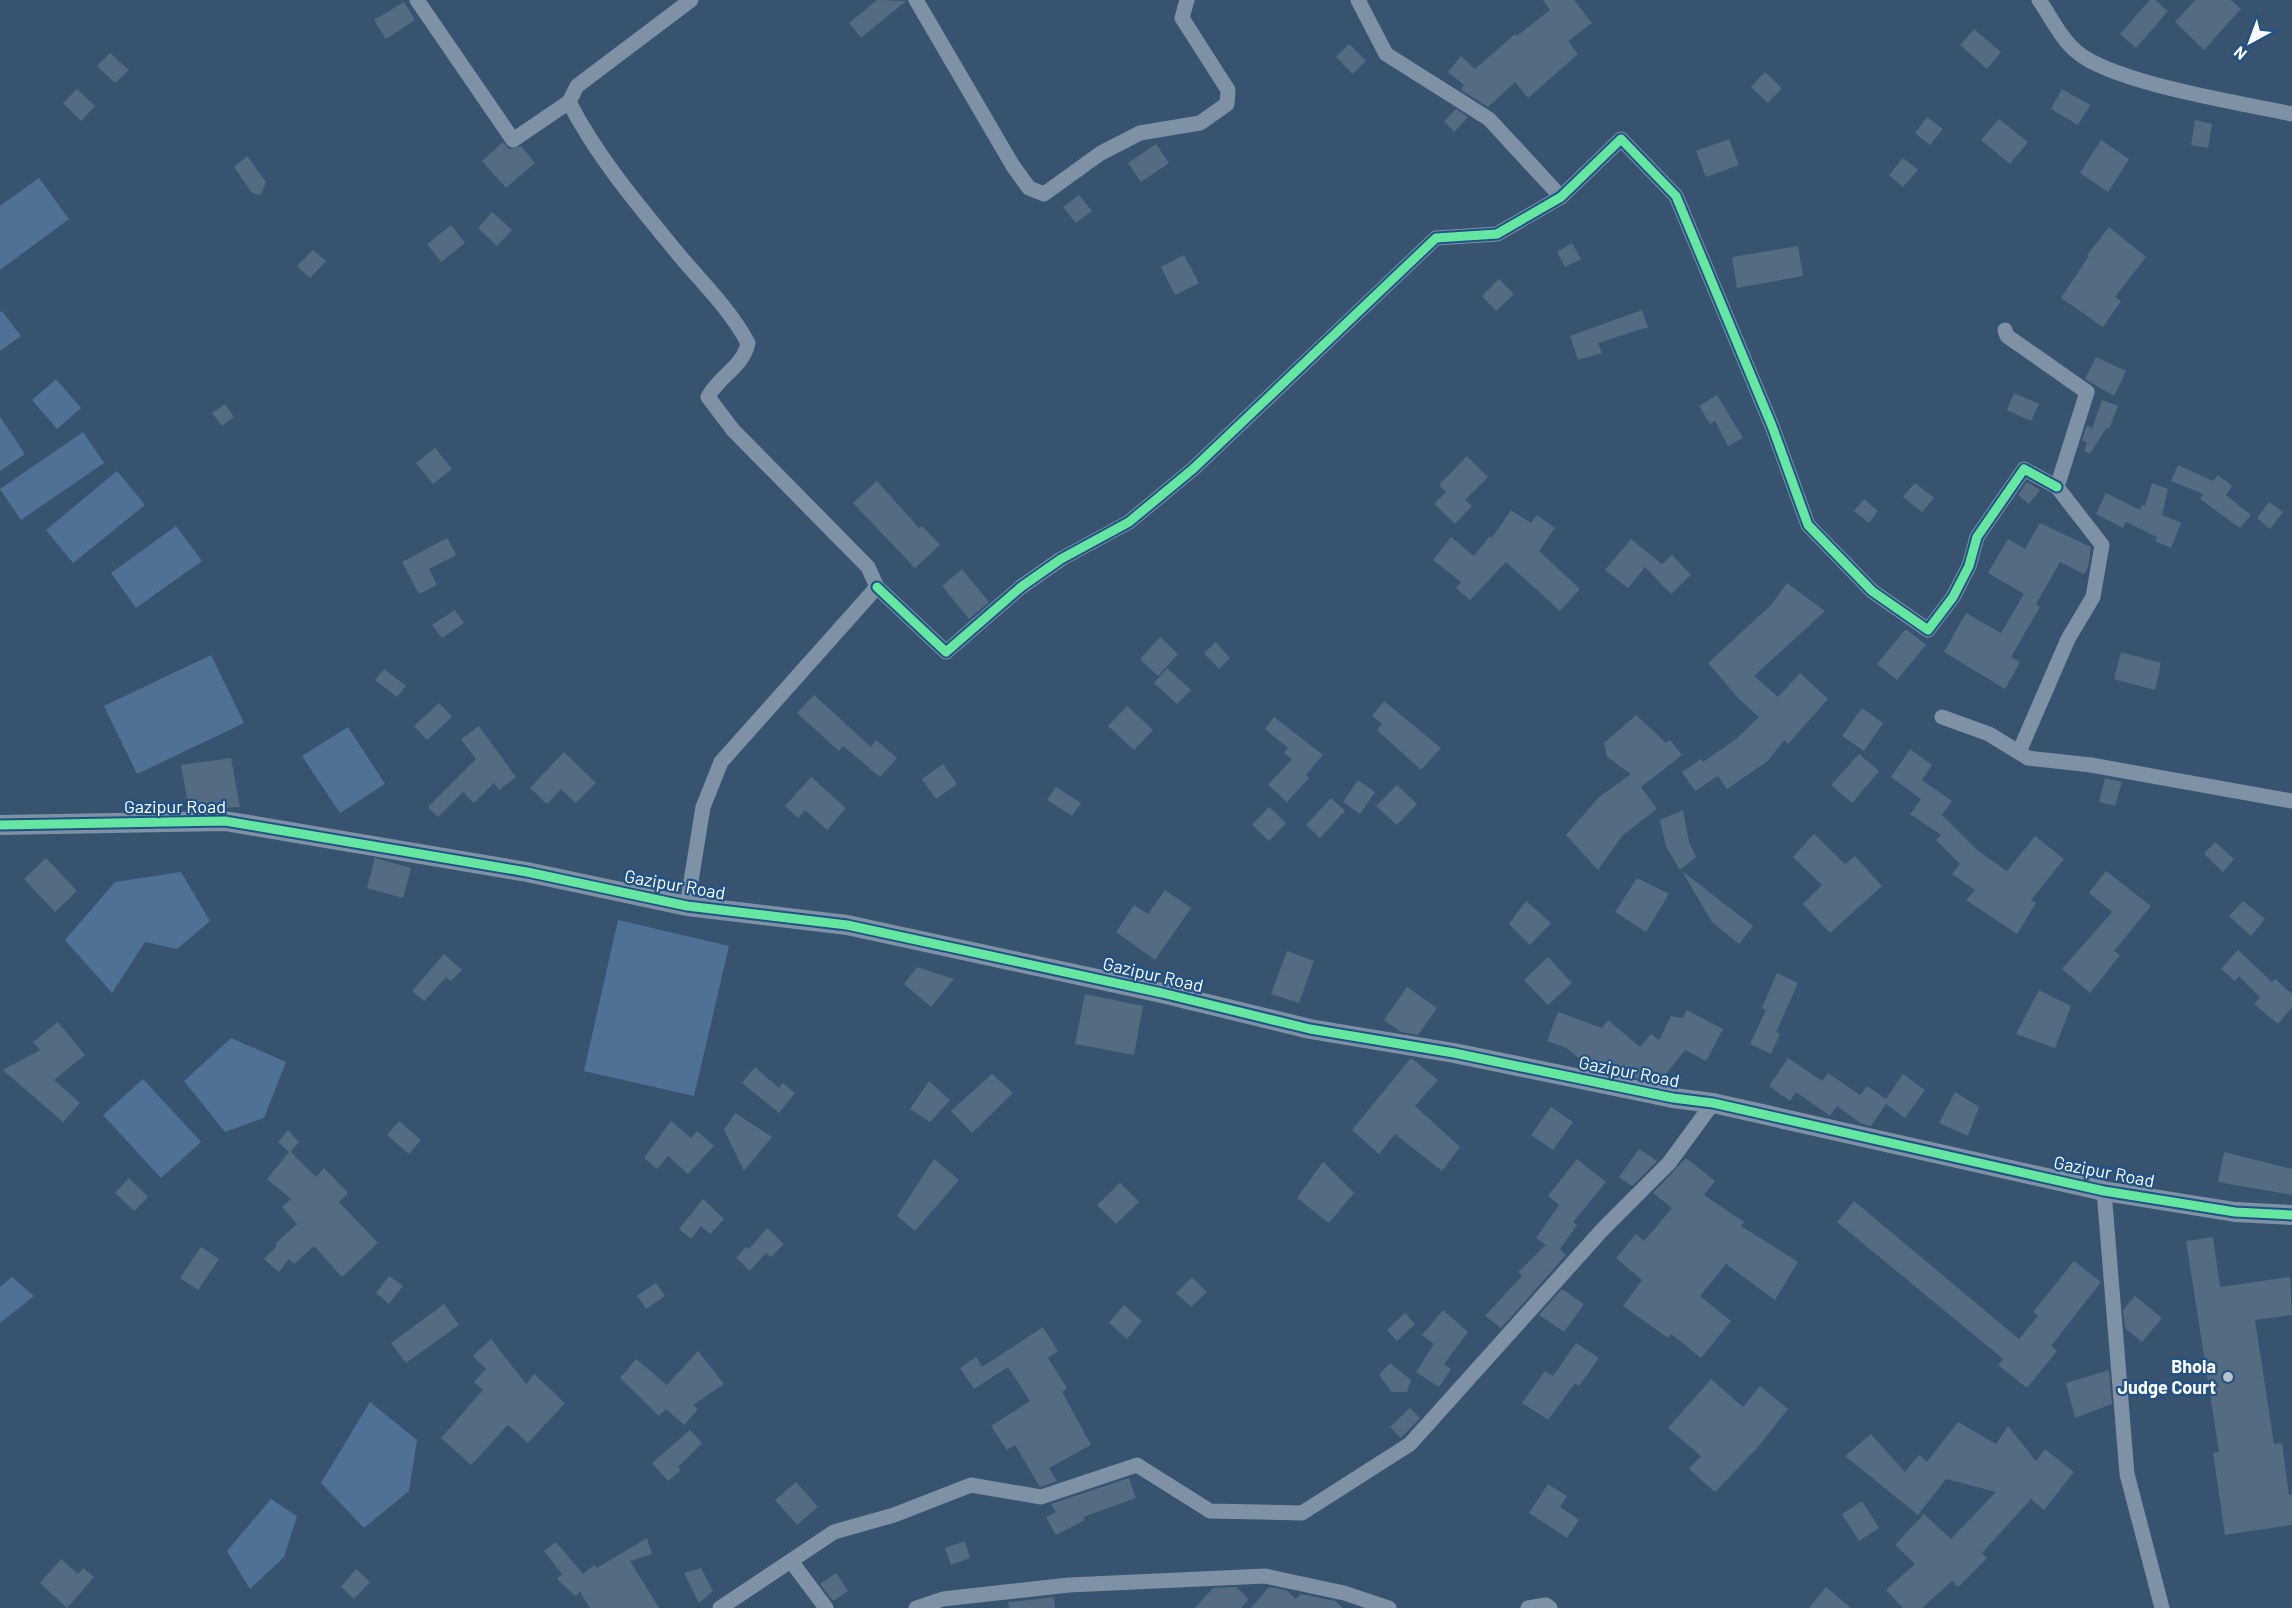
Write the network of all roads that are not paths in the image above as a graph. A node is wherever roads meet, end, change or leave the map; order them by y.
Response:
1 (417, 0) edge
2 (691, 0) edge
3 (916, 0) edge
4 (1186, 0) edge
5 (1358, 0) edge
6 (2039, 0) edge
7 (569, 102) junction
8 (2292, 114) edge
9 (1561, 197) junction
10 (2005, 330) dead end
11 (2057, 487) junction
12 (877, 587) junction
13 (1942, 717) dead end
14 (2019, 752) junction
15 (2292, 801) edge
16 (0, 825) edge
17 (687, 906) junction
18 (1713, 1103) junction
19 (2104, 1191) junction
20 (2292, 1215) edge
21 (791, 1561) junction
22 (720, 1608) edge
23 (826, 1608) edge
24 (916, 1608) edge
25 (1389, 1608) edge
26 (1528, 1608) edge
27 (1550, 1608) edge
28 (2162, 1608) edge

1 - 7 street
2 - 7 street
3 - 4 street
5 - 9 street
6 - 8 street
7 - 12 street
9 - 11 street
9 - 12 street
10 - 11 street
11 - 14 street
12 - 17 street
13 - 14 street
14 - 15 street
16 - 17 street, Gazipur Road
17 - 18 street, Gazipur Road
18 - 19 street, Gazipur Road
18 - 21 street
19 - 20 street, Gazipur Road
19 - 28 street
21 - 22 street
21 - 23 street
24 - 25 street
26 - 27 street

